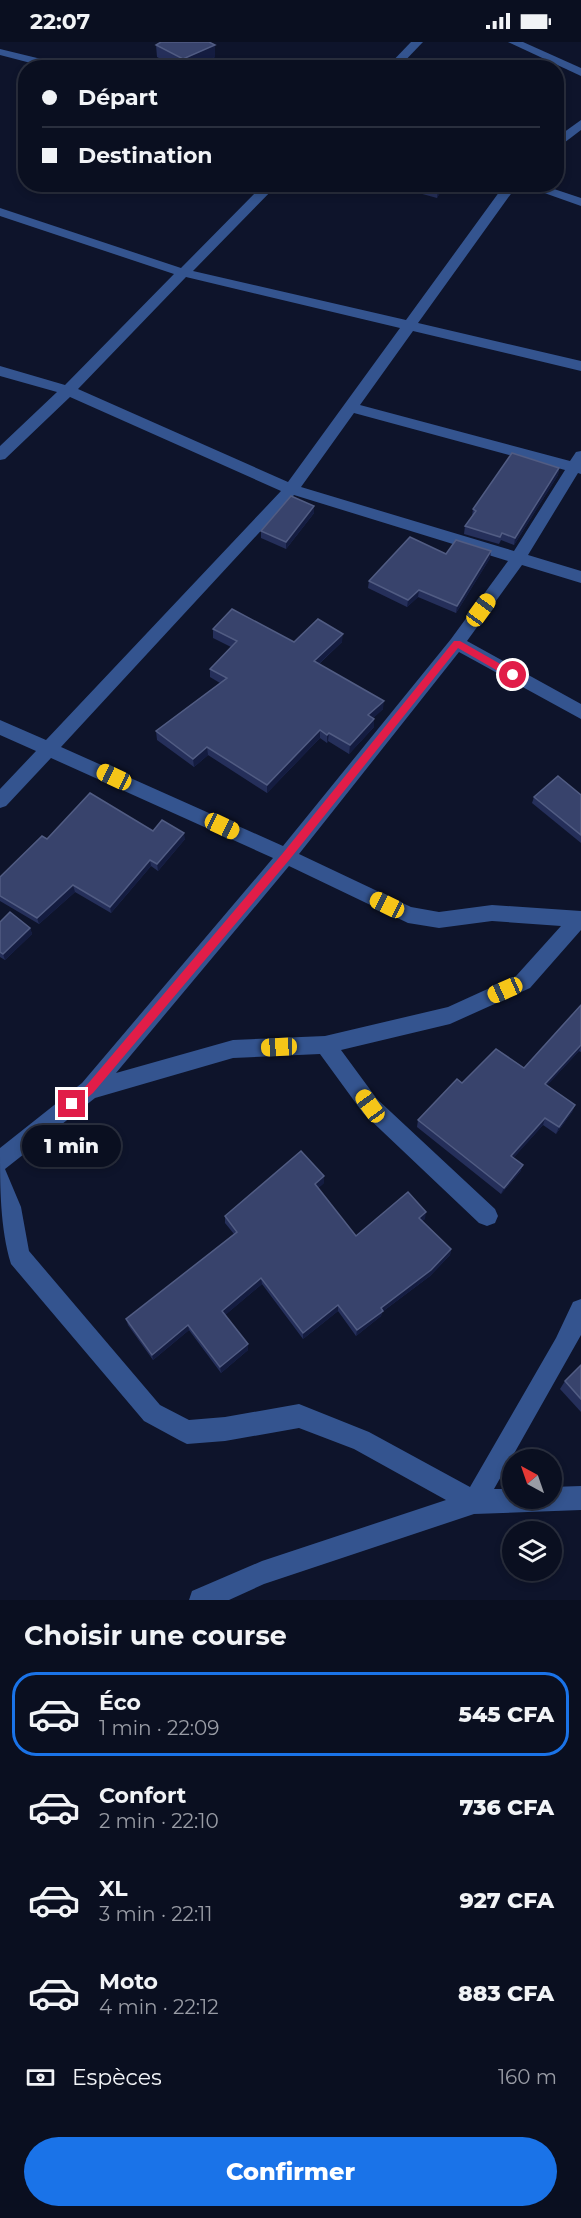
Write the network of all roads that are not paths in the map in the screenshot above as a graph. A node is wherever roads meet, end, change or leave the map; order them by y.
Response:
1 (417, 42) edge
2 (514, 42) edge
3 (0, 52) edge
4 (33, 60) edge
5 (399, 60) edge
6 (554, 60) edge
7 (564, 64) edge
8 (581, 72) edge
9 (581, 124) edge
10 (564, 138) edge
11 (264, 192) edge
12 (506, 192) edge
13 (550, 192) edge
14 (581, 202) edge
15 (0, 212) edge
16 (182, 272) junction
17 (410, 327) junction
18 (581, 366) edge
19 (0, 371) edge
20 (70, 391) junction
21 (351, 407) junction
22 (0, 455) edge
23 (579, 464) edge
24 (291, 489) junction
25 (517, 560) junction
26 (581, 577) edge
27 (457, 643) junction
28 (581, 712) edge
29 (0, 727) edge
30 (49, 747) junction
31 (0, 801) edge
32 (286, 856) junction
33 (580, 919) edge
34 (325, 1045) junction
35 (89, 1090) junction
36 (0, 1161) edge
37 (0, 1177) edge
38 (5, 1211) edge
39 (487, 1216) dead end
40 (581, 1310) edge
41 (581, 1498) edge
42 (474, 1502) junction
43 (201, 1600) edge

1 - 5 street
2 - 6 street
3 - 4 street
7 - 8 street
9 - 10 street
11 - 16 street
12 - 17 street
13 - 14 street
15 - 16 street
16 - 17 street
16 - 20 street
17 - 18 street
17 - 21 street
19 - 20 street
20 - 22 street
20 - 24 street
21 - 23 street
21 - 24 street
23 - 25 street
24 - 25 street
24 - 30 street
25 - 26 street
25 - 27 street
27 - 28 street
27 - 32 street
29 - 30 street
30 - 31 street
30 - 32 street
32 - 33 street
32 - 35 street
33 - 34 street
34 - 35 street
34 - 39 street
35 - 36 street
37 - 38 street
38 - 42 street
40 - 42 street
41 - 42 street
42 - 43 street

